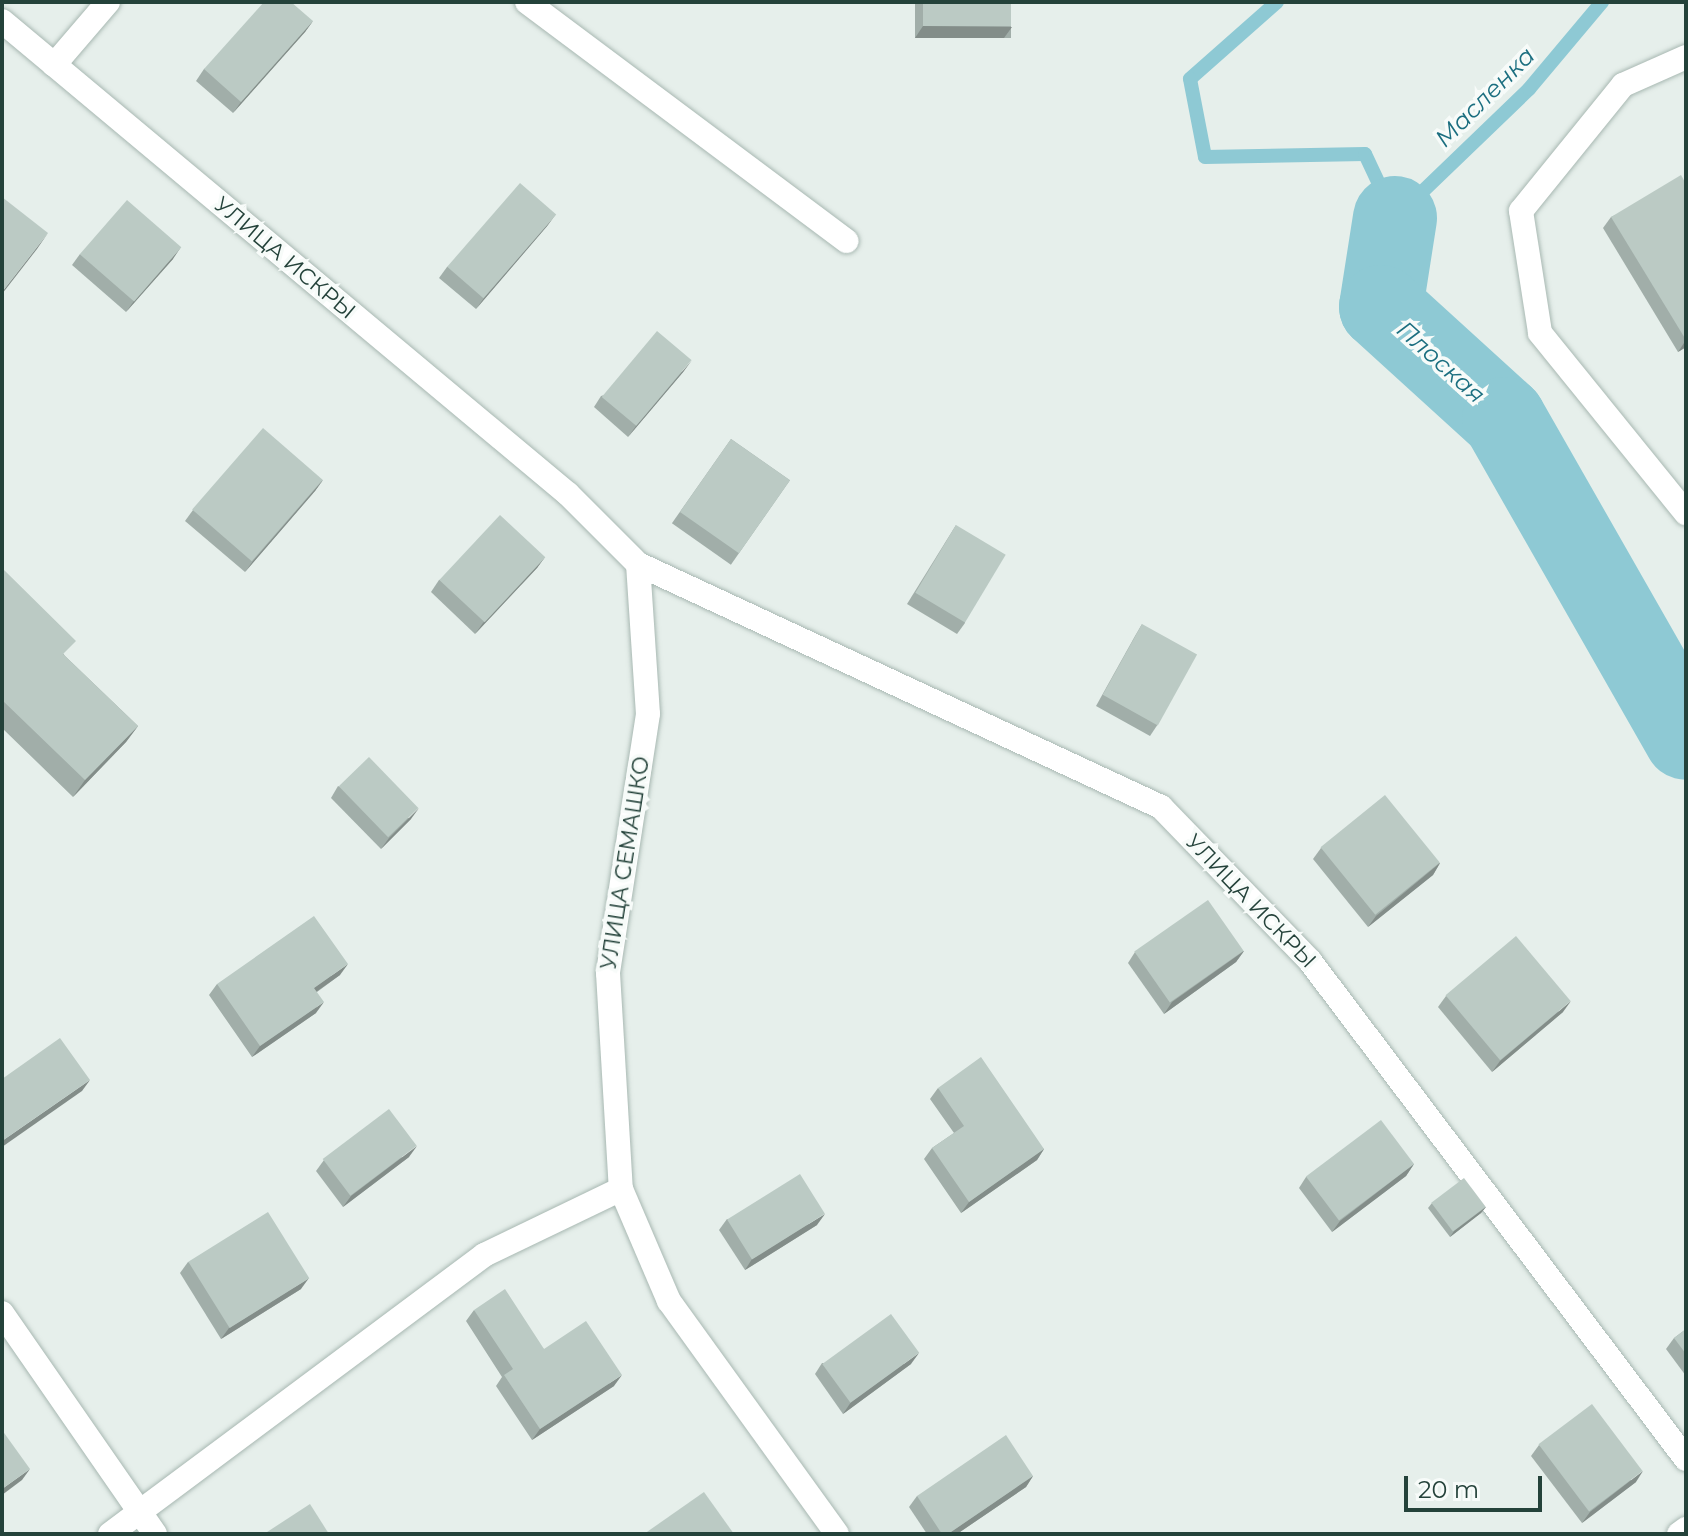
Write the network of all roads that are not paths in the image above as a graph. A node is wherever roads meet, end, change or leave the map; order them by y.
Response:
1 (108, 2) edge
2 (527, 2) edge
3 (2, 21) edge
4 (1686, 57) edge
5 (54, 65) junction
6 (846, 241) dead end
7 (1686, 513) edge
8 (638, 564) junction
9 (621, 1189) junction
10 (2, 1313) edge
11 (1686, 1459) edge
12 (140, 1513) junction
13 (1686, 1529) edge
14 (110, 1534) edge
15 (155, 1534) edge
16 (837, 1534) edge
17 (1679, 1534) edge

1 - 5 street
2 - 6 street
3 - 5 street, УЛИЦА ИСКРЫ
4 - 7 street
5 - 8 street, УЛИЦА ИСКРЫ
8 - 9 street, УЛИЦА СЕМАШКО
8 - 11 street, УЛИЦА ИСКРЫ
9 - 12 street
9 - 16 street, УЛИЦА СЕМАШКО
10 - 12 street
12 - 14 street
12 - 15 street
13 - 17 street

